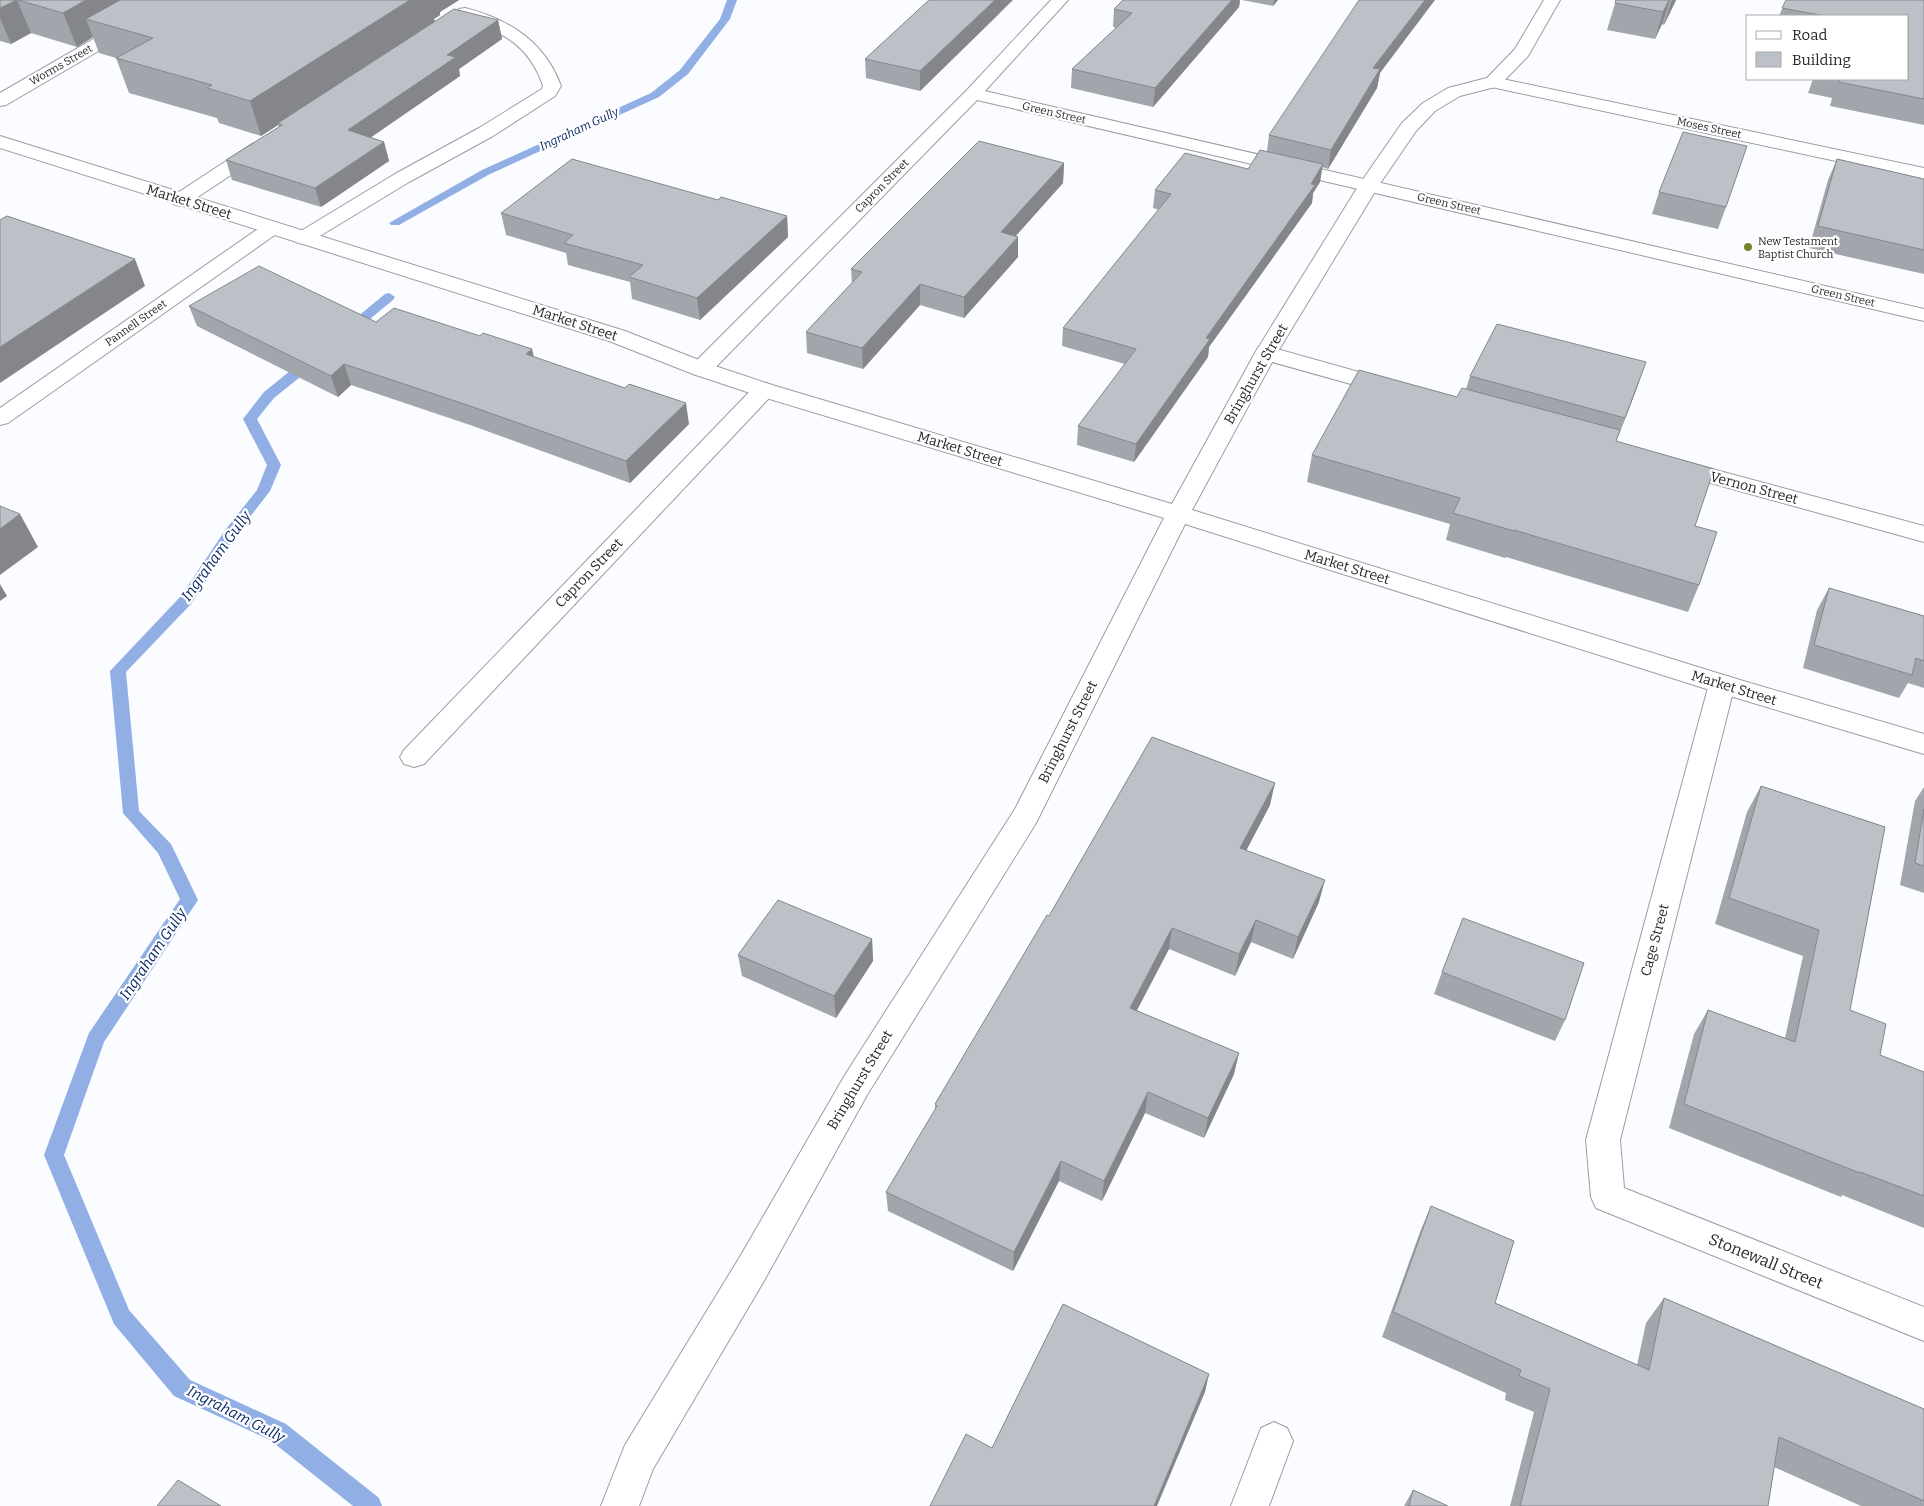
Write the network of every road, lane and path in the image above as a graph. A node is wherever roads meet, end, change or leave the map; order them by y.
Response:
1 (173, 0) edge
2 (1060, 0) edge
3 (1552, 0) edge
4 (449, 24) edge
5 (1493, 82) junction
6 (974, 94) junction
7 (0, 101) edge
8 (274, 138) edge
9 (0, 142) edge
10 (1924, 174) edge
11 (1369, 185) junction
12 (180, 200) junction
13 (272, 228) junction
14 (303, 238) junction
15 (1924, 315) edge
16 (1266, 354) junction
17 (701, 369) junction
18 (764, 390) junction
19 (1409, 393) edge
20 (0, 418) edge
21 (1657, 461) edge
22 (1178, 514) junction
23 (1924, 534) edge
24 (1722, 684) junction
25 (1924, 744) edge
26 (414, 757) dead end
27 (1608, 1197) joint
28 (1924, 1324) edge
29 (1274, 1441) dead end
30 (620, 1506) edge
31 (1250, 1506) edge

1 - 7 street, Worms Street
2 - 6 street, Capron Street
3 - 5 street
4 - 14 street
5 - 10 street, Moses Street
5 - 11 street, Bringhurst Street
6 - 11 street, Green Street
6 - 17 street, Capron Street
8 - 12 street
9 - 12 street, Market Street
11 - 15 street, Green Street
11 - 16 street, Bringhurst Street
12 - 13 street, Market Street
13 - 14 street, Market Street
13 - 20 street, Pannell Street
14 - 17 street, Market Street
16 - 19 street
16 - 22 street, Bringhurst Street
17 - 18 street, Market Street
18 - 22 street, Market Street
18 - 26 street, Capron Street
21 - 23 street, Vernon Street
22 - 24 street, Market Street
22 - 30 street, Bringhurst Street
24 - 25 street, Market Street
24 - 27 street, Cage Street
27 - 28 street, Stonewall Street
29 - 31 street

